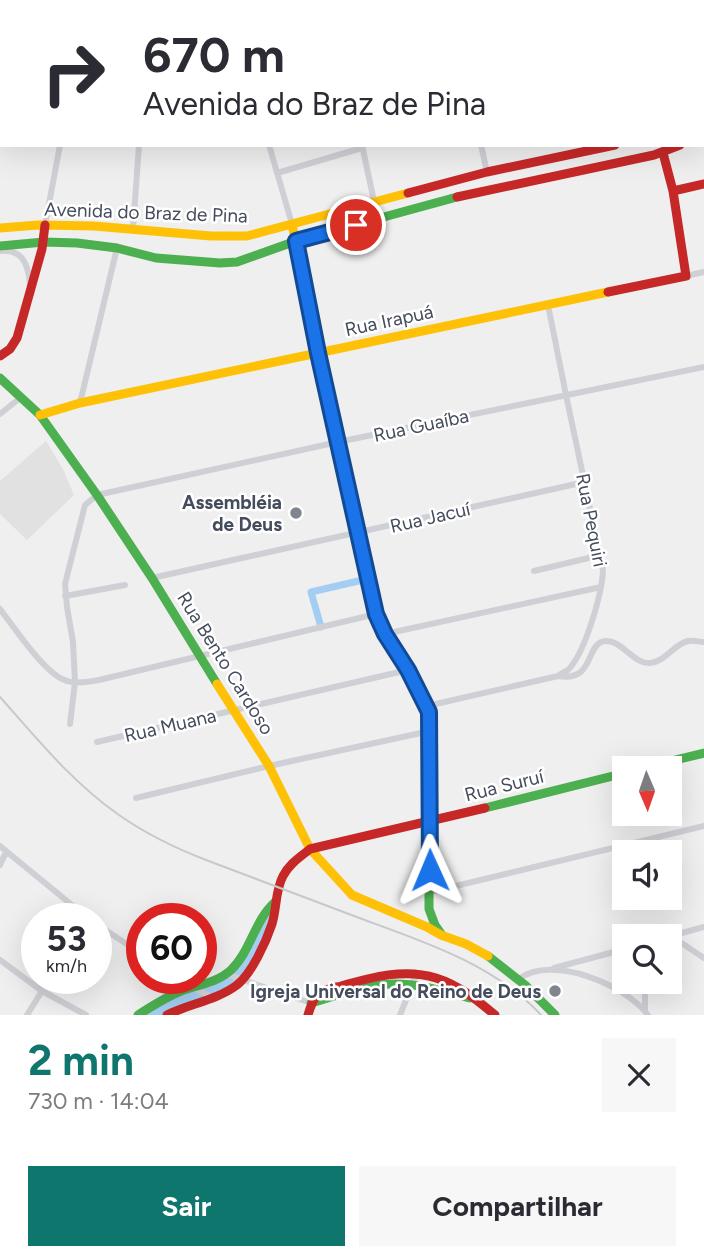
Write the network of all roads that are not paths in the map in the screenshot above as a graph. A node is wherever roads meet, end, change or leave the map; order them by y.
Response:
1 (60, 147) edge
2 (139, 147) edge
3 (270, 147) edge
4 (359, 147) edge
5 (362, 147) edge
6 (481, 147) edge
7 (606, 147) edge
8 (676, 147) edge
9 (663, 153) junction
10 (487, 172) junction
11 (277, 173) junction
12 (704, 184) edge
13 (673, 191) junction
14 (374, 201) junction
15 (292, 224) junction
16 (46, 225) junction
17 (0, 228) edge
18 (133, 229) junction
19 (296, 241) junction
20 (44, 242) junction
21 (0, 246) edge
22 (117, 248) junction
23 (0, 251) edge
24 (704, 272) edge
25 (685, 276) junction
26 (31, 289) junction
27 (548, 305) junction
28 (318, 353) junction
29 (0, 356) edge
30 (704, 367) edge
31 (0, 378) edge
32 (566, 395) junction
33 (20, 398) junction
34 (80, 403) junction
35 (0, 414) edge
36 (40, 415) junction
37 (338, 442) junction
38 (585, 482) junction
39 (97, 495) junction
40 (357, 533) junction
41 (601, 555) junction
42 (534, 571) dead end
43 (152, 578) junction
44 (125, 584) dead end
45 (601, 587) junction
46 (65, 597) junction
47 (0, 609) edge
48 (376, 614) junction
49 (385, 634) junction
50 (704, 642) edge
51 (198, 655) junction
52 (408, 670) junction
53 (558, 676) junction
54 (75, 682) junction
55 (426, 706) junction
56 (234, 710) junction
57 (70, 724) dead end
58 (430, 731) junction
59 (97, 741) dead end
60 (704, 752) edge
61 (682, 758) edge
62 (269, 766) junction
63 (612, 776) edge
64 (136, 799) dead end
65 (429, 822) junction
66 (704, 826) edge
67 (3, 849) edge
68 (310, 849) junction
69 (0, 865) edge
70 (430, 892) junction
71 (275, 902) junction
72 (69, 903) edge
73 (429, 909) junction
74 (416, 922) junction
75 (704, 927) edge
76 (682, 933) edge
77 (442, 935) junction
78 (682, 944) edge
79 (612, 952) edge
80 (704, 958) edge
81 (0, 960) edge
82 (548, 969) junction
83 (417, 973) junction
84 (228, 975) junction
85 (21, 976) edge
86 (519, 979) junction
87 (217, 980) edge
88 (240, 980) junction
89 (411, 986) junction
90 (40, 994) edge
91 (48, 994) edge
92 (179, 994) edge
93 (205, 994) edge
94 (646, 994) edge
95 (209, 996) junction
96 (476, 1000) junction
97 (311, 1003) junction
98 (647, 1013) edge
99 (27, 1015) edge
100 (86, 1015) edge
101 (138, 1015) edge
102 (167, 1015) edge
103 (308, 1015) edge
104 (400, 1015) edge
105 (495, 1015) edge
106 (555, 1015) edge

1 - 16 street
2 - 18 street
3 - 11 street
4 - 11 street
5 - 14 street
6 - 10 street
7 - 10 main road, Avenida do Braz de Pina
8 - 9 main road, Avenida do Braz de Pina
9 - 13 main road
9 - 19 main road, Avenida do Braz de Pina
10 - 14 main road, Avenida do Braz de Pina
11 - 15 street
12 - 13 main road
13 - 25 main road
14 - 15 main road, Avenida do Braz de Pina
15 - 18 main road, Avenida do Braz de Pina
15 - 19 main road
16 - 17 main road, Avenida do Braz de Pina
16 - 18 main road, Avenida do Braz de Pina
16 - 20 main road
19 - 22 main road, Avenida do Braz de Pina
19 - 28 main road
20 - 21 main road, Avenida do Braz de Pina
20 - 22 main road, Avenida do Braz de Pina
20 - 26 main road
22 - 34 street
23 - 26 street
24 - 25 street, Rua Irapuá
25 - 27 main road, Rua Irapuá
26 - 29 main road
27 - 28 main road, Rua Irapuá
27 - 32 street, Rua Pequiri
28 - 34 main road, Rua Irapuá
28 - 37 main road
30 - 32 street, Rua Guaíba
31 - 33 main road, Rua Bento Cardoso
32 - 37 street, Rua Guaíba
32 - 38 street, Rua Pequiri
33 - 35 street
33 - 36 main road, Rua Bento Cardoso
34 - 36 main road, Rua Irapuá
36 - 39 main road, Rua Bento Cardoso
37 - 39 street, Rua Guaíba
37 - 40 main road
38 - 40 street, Rua Jacuí
38 - 41 street, Rua Pequiri
39 - 43 main road, Rua Bento Cardoso
39 - 46 street
40 - 43 street, Rua Jacuí
40 - 48 main road
41 - 42 street
41 - 45 street, Rua Pequiri
43 - 51 main road, Rua Bento Cardoso
44 - 46 street
45 - 49 street
45 - 53 street, Rua Pequiri
46 - 54 street
47 - 54 street
48 - 49 main road
48 - 51 street
49 - 52 main road
50 - 53 street
51 - 54 street
51 - 56 main road, Rua Bento Cardoso
52 - 55 main road
52 - 56 street, Rua Muana
53 - 55 street
54 - 57 street
55 - 58 main road
56 - 59 street, Rua Muana
56 - 62 main road, Rua Bento Cardoso
58 - 62 street
58 - 65 main road
60 - 61 main road
62 - 64 street
62 - 68 main road, Rua Bento Cardoso
63 - 65 main road, Rua Suruí
65 - 68 main road, Rua Suruí
65 - 70 main road
66 - 70 street
67 - 69 street
67 - 72 street
68 - 71 main road
68 - 74 main road, Rua Bento Cardoso
70 - 73 main road
71 - 84 main road
71 - 88 main road
73 - 74 main road
73 - 77 main road
74 - 77 main road, Rua Bento Cardoso
75 - 76 street
77 - 86 main road, Rua Bento Cardoso
78 - 80 street
79 - 82 street
81 - 85 street
82 - 86 street
82 - 98 street
83 - 89 street
83 - 96 main road
83 - 97 main road
84 - 87 main road
84 - 88 street
86 - 106 main road, Rua Bento Cardoso
88 - 95 main road
88 - 97 street
89 - 96 main road
89 - 97 main road
89 - 104 street
90 - 99 street
91 - 100 street
92 - 101 main road
93 - 95 street
94 - 98 street
95 - 102 main road
96 - 105 main road
97 - 103 main road

